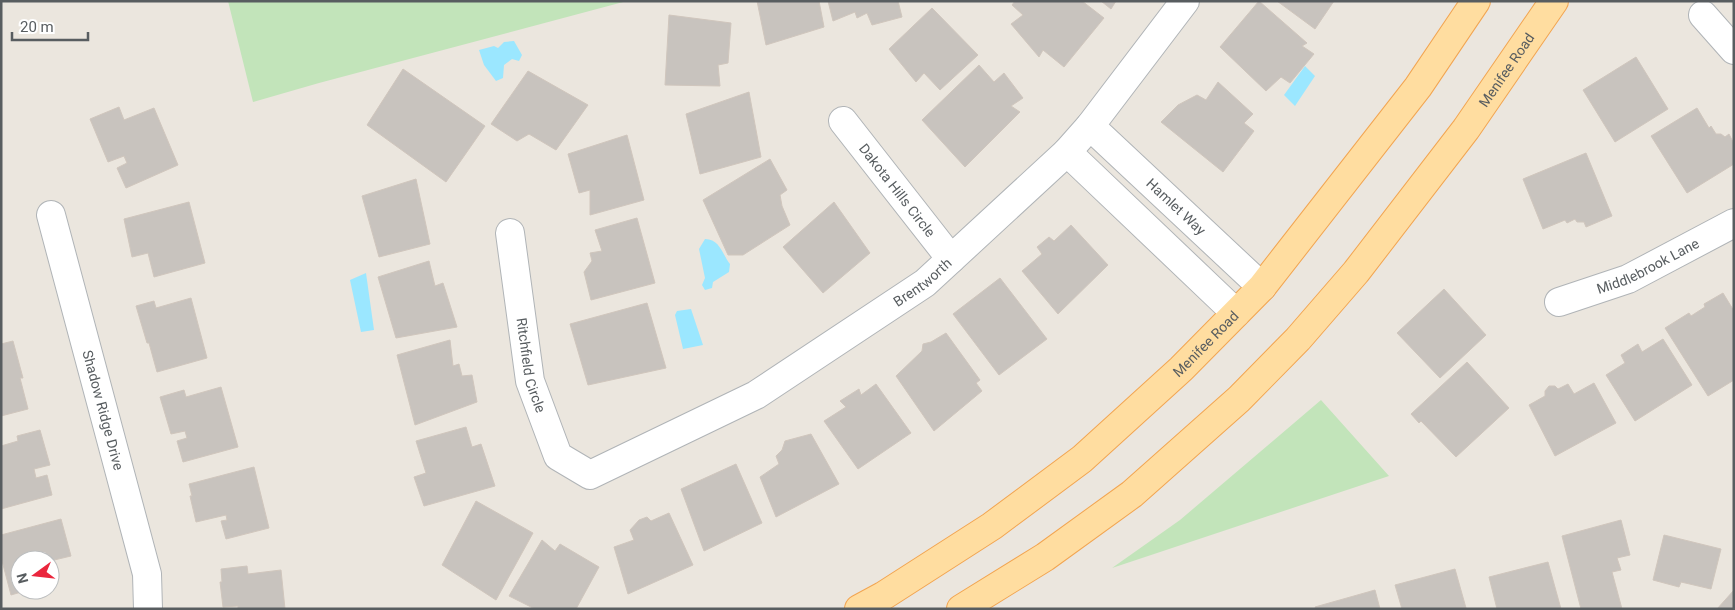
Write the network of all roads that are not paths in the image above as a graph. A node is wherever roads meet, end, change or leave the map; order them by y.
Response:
1 (1185, 1) edge
2 (1476, 1) edge
3 (1554, 1) edge
4 (1703, 15) dead end
5 (1734, 50) edge
6 (843, 121) dead end
7 (1090, 126) junction
8 (1067, 152) junction
9 (51, 215) dead end
10 (1734, 222) edge
11 (510, 234) dead end
12 (951, 259) junction
13 (1262, 287) junction
14 (1559, 302) dead end
15 (1236, 313) junction
16 (590, 475) joint
17 (148, 609) edge
18 (859, 609) edge
19 (961, 609) edge

1 - 7 street, Brentworth
2 - 13 main road, Menifee Road
3 - 19 main road, Menifee Road
4 - 5 street
6 - 12 street, Dakota Hills Circle
7 - 8 street, Brentworth
7 - 13 street, Hamlet Way
8 - 12 street, Brentworth
8 - 15 street
9 - 17 street, Shadow Ridge Drive
10 - 14 street, Middlebrook Lane
11 - 16 street, Ritchfield Circle
12 - 16 street, Brentworth
13 - 15 main road, Menifee Road
15 - 18 main road, Menifee Road

